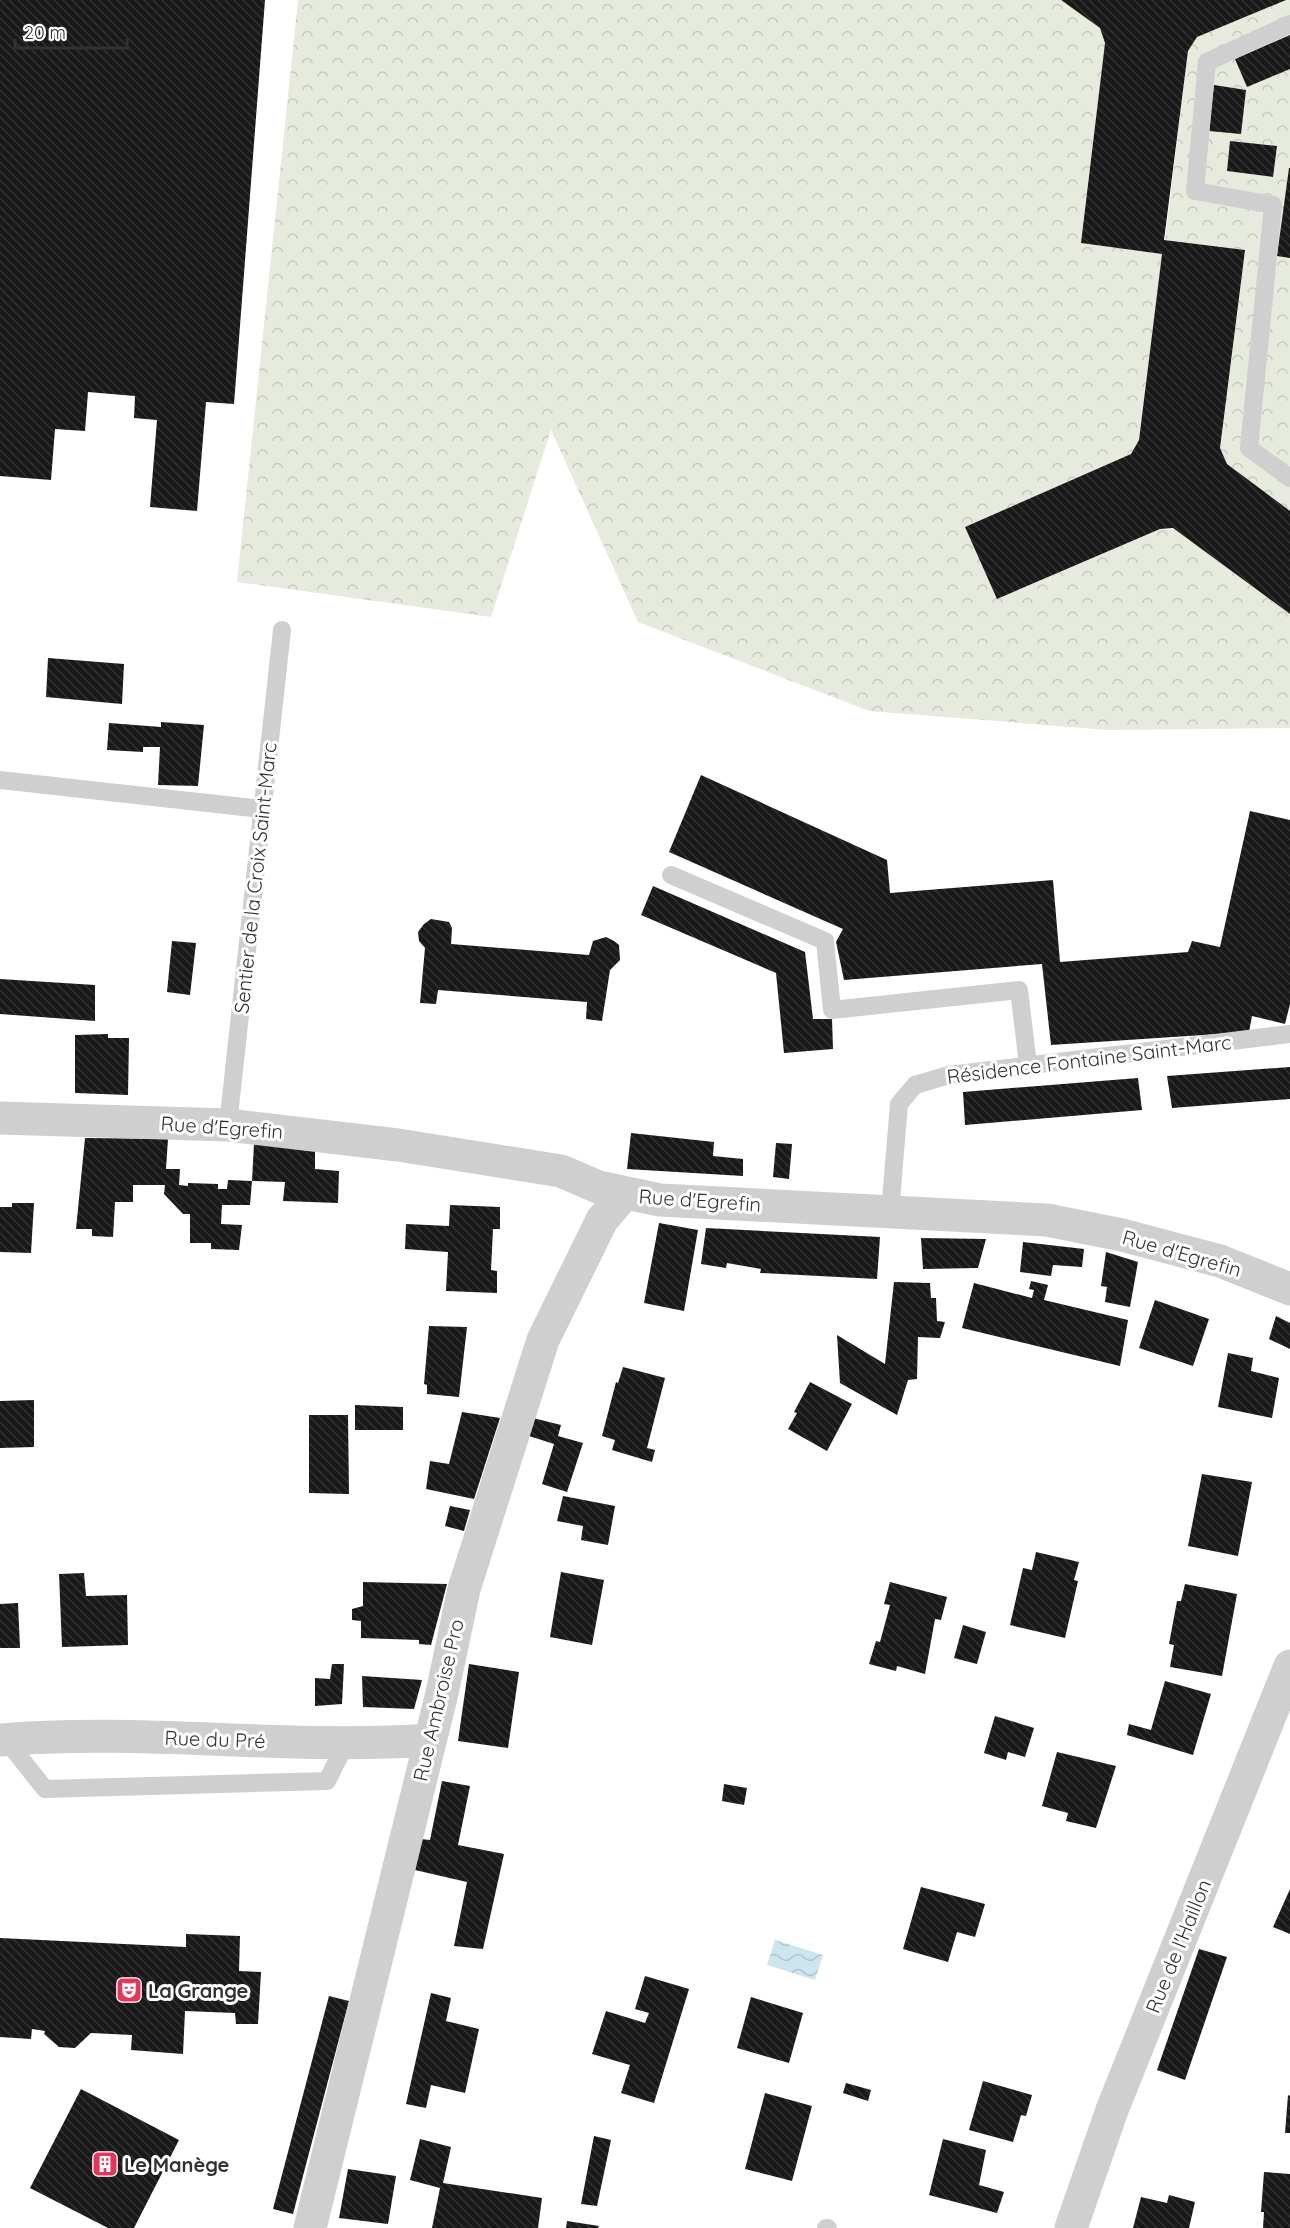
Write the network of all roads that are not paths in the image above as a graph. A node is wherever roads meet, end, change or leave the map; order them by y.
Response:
1 (1290, 24) edge
2 (1290, 478) edge
3 (282, 630) dead end
4 (0, 780) edge
5 (262, 809) junction
6 (671, 875) dead end
7 (1290, 1034) edge
8 (1028, 1065) junction
9 (0, 1118) edge
10 (228, 1125) junction
11 (624, 1194) junction
12 (890, 1212) junction
13 (1290, 1289) edge
14 (1290, 1666) edge
15 (3, 1740) edge
16 (429, 1740) junction
17 (346, 1743) junction
18 (310, 2228) edge
19 (1071, 2228) edge

1 - 2 lane
3 - 5 lane, Sentier de la Croix Saint-Marc
4 - 5 lane
5 - 10 lane, Sentier de la Croix Saint-Marc
6 - 8 lane
7 - 8 lane, Résidence Fontaine Saint-Marc
8 - 12 lane, Résidence Fontaine Saint-Marc
9 - 10 street, Rue d'Egrefin
10 - 11 street, Rue d'Egrefin
11 - 12 street, Rue d'Egrefin
11 - 16 street, Rue Ambroise Pro
12 - 13 street, Rue d'Egrefin
14 - 19 street, Rue de l'Haillon
15 - 17 street, Rue du Pré
15 - 17 lane
16 - 17 street, Rue du Pré
16 - 18 street, Rue Ambroise Pro

